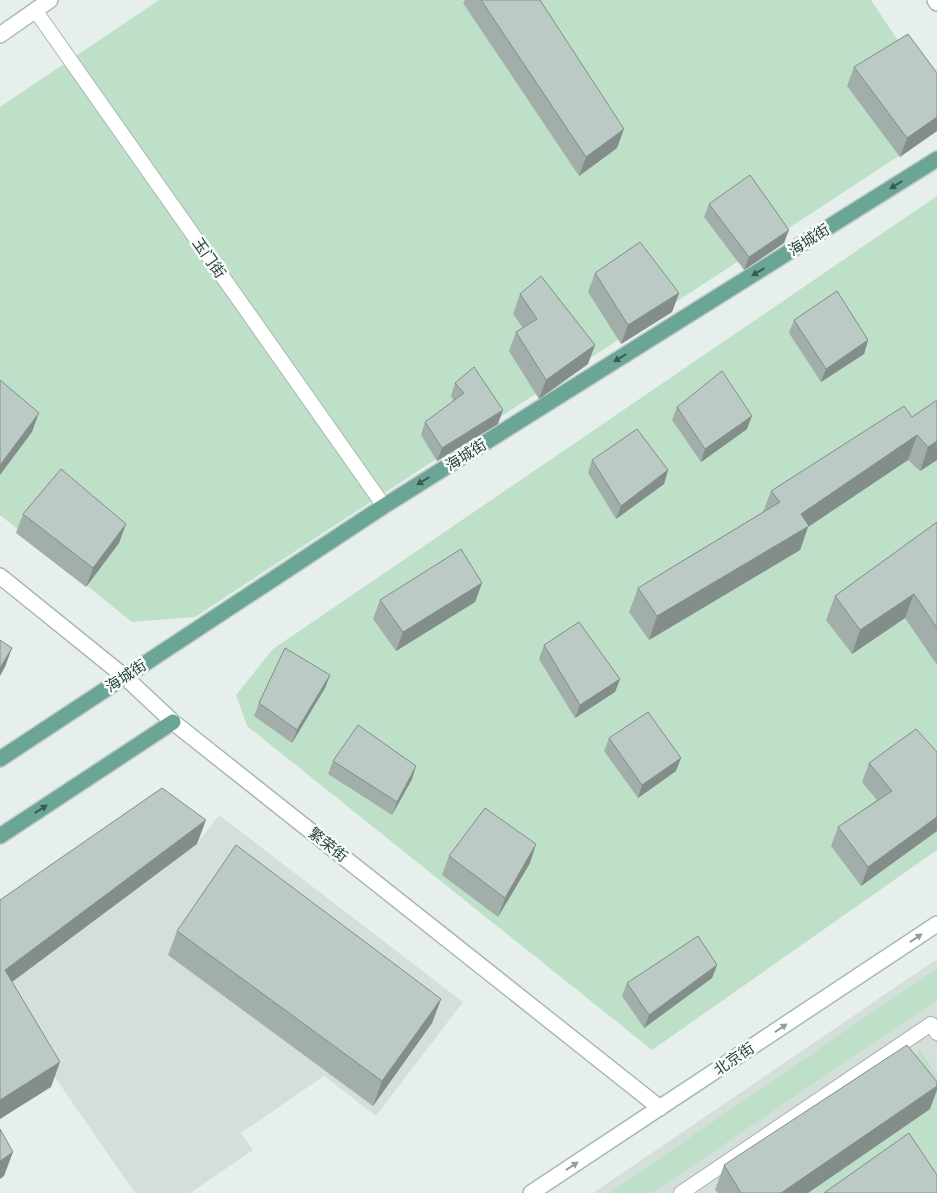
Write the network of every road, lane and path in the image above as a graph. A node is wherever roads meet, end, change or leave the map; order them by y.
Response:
1 (50, 0) edge
2 (35, 10) junction
3 (0, 35) edge
4 (937, 160) edge
5 (384, 506) junction
6 (0, 576) edge
7 (124, 677) junction
8 (173, 722) junction
9 (0, 759) edge
10 (0, 836) edge
11 (937, 924) edge
12 (935, 1026) edge
13 (660, 1108) junction
14 (531, 1193) edge
15 (681, 1193) edge

1 - 2 street
2 - 3 street
2 - 5 lane, 玉门街
4 -> 5 main road, 海城街
5 - 7 main road, 海城街
6 - 7 street, 繁荣街
7 - 8 street, 繁荣街
7 - 9 main road, 海城街
10 -> 8 main road
8 - 13 street, 繁荣街
13 -> 11 street, 北京街
12 - 15 lane
14 -> 13 street, 北京街

